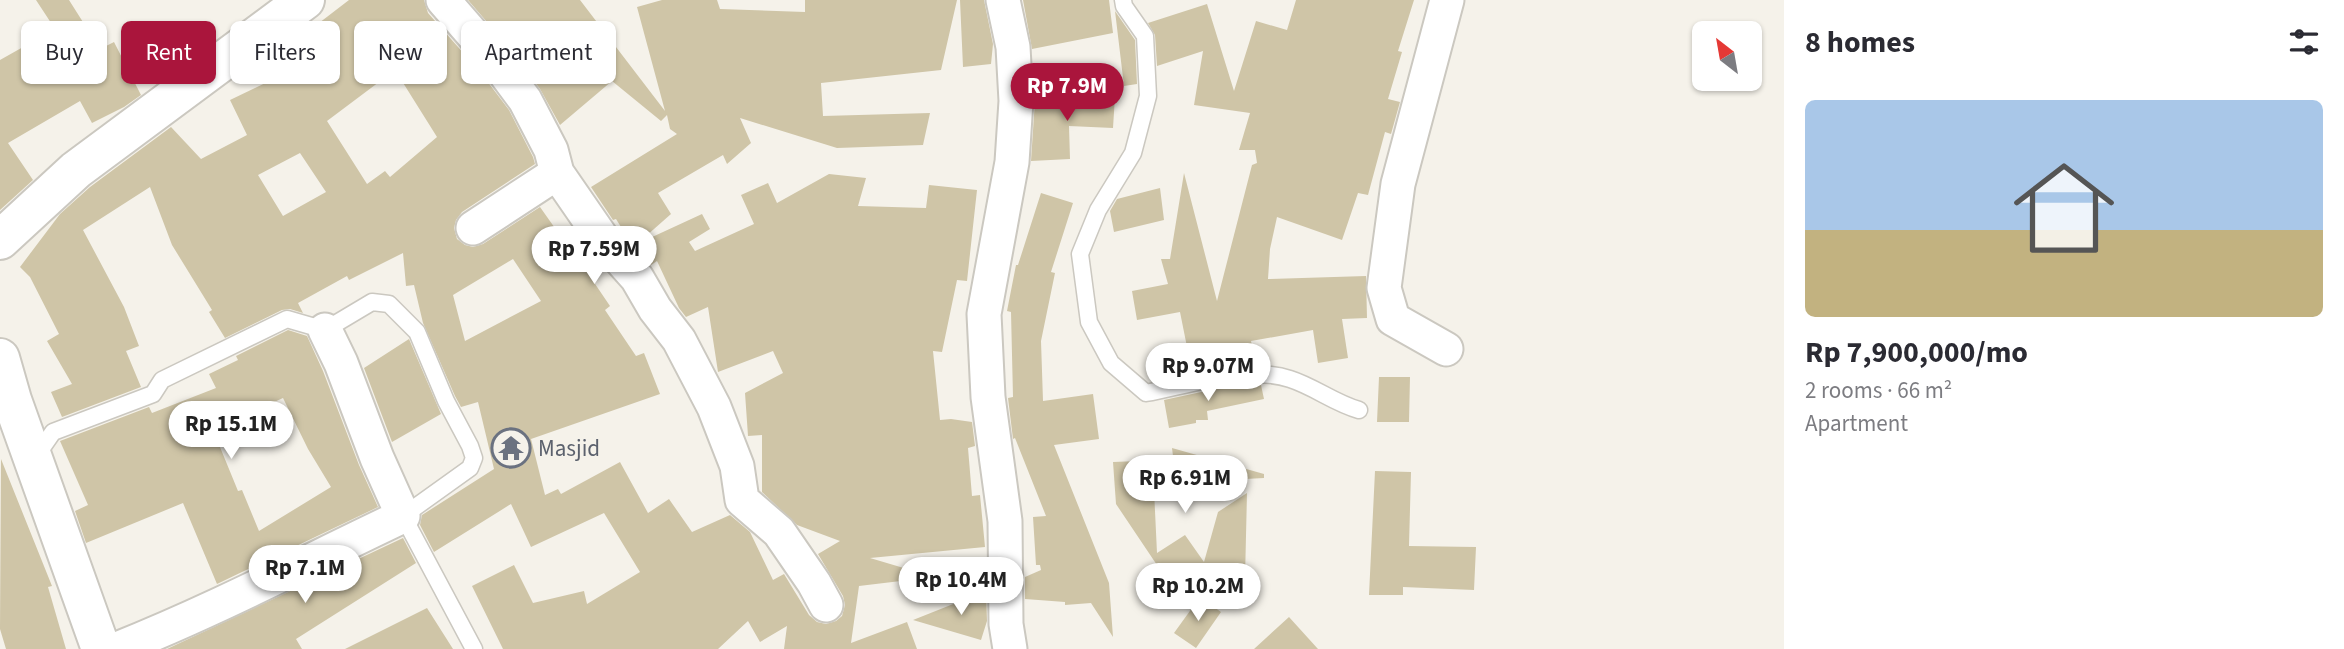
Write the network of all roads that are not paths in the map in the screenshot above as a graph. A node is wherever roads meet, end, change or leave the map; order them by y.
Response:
1 (305, 0) edge
2 (443, 0) edge
3 (1003, 0) edge
4 (1123, 0) edge
5 (1447, 0) edge
6 (557, 173) junction
7 (473, 228) dead end
8 (0, 240) edge
9 (325, 330) junction
10 (1446, 349) dead end
11 (0, 358) edge
12 (1359, 410) dead end
13 (33, 460) junction
14 (403, 516) junction
15 (826, 605) dead end
16 (101, 649) edge
17 (117, 649) edge
18 (474, 649) edge
19 (1010, 649) edge

1 - 8 street
2 - 6 street
3 - 19 street
4 - 12 lane
5 - 10 street
6 - 7 street
6 - 15 street
9 - 13 lane
9 - 14 street
9 - 14 lane
11 - 13 street
13 - 16 street
14 - 17 street
14 - 18 lane

